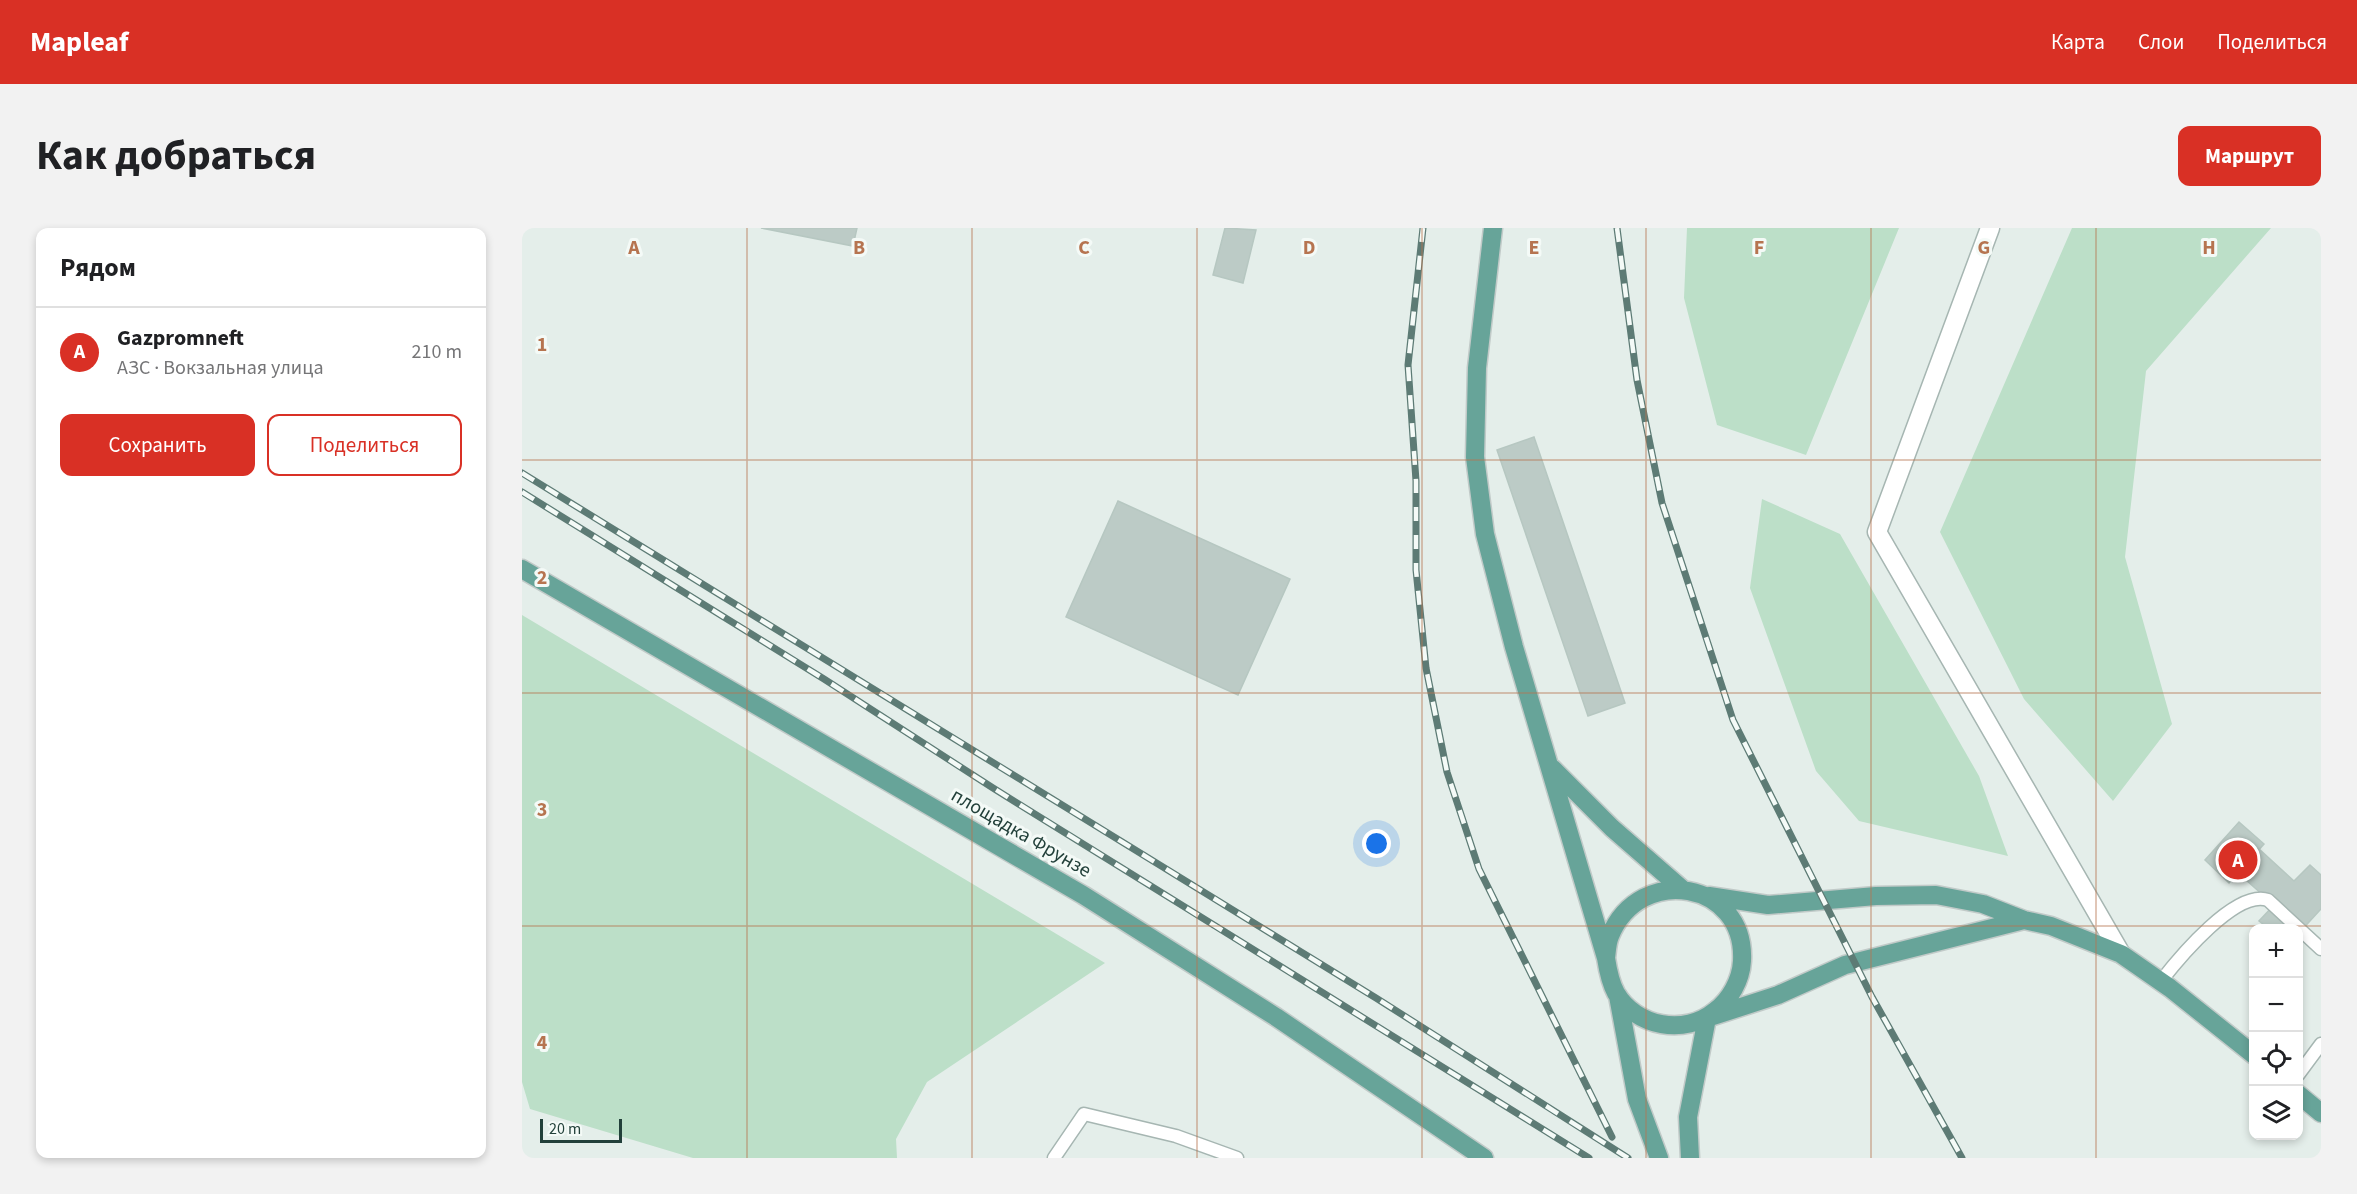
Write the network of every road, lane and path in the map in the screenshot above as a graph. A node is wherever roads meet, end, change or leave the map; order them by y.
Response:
1 (1493, 228) edge
2 (1990, 228) edge
3 (522, 569) edge
4 (1549, 765) junction
5 (1682, 889) junction
6 (1704, 895) junction
7 (2024, 920) junction
8 (2321, 949) edge
9 (2121, 954) junction
10 (1606, 958) junction
11 (2161, 981) junction
12 (1618, 996) junction
13 (1707, 1018) junction
14 (2321, 1044) edge
15 (2249, 1052) edge
16 (2303, 1068) edge
17 (2303, 1098) edge
18 (2321, 1113) edge
19 (1054, 1158) edge
20 (1237, 1158) edge
21 (1484, 1158) edge
22 (1659, 1158) edge
23 (1690, 1158) edge

1 - 4 main road
2 - 9 street
3 - 21 main road, площадка Фрунзе
4 - 5 main road
4 - 10 main road
5 - 6 main road
5 - 10 main road
6 - 7 main road
6 - 13 main road
7 - 9 main road
7 - 13 main road
8 - 11 lane
9 - 11 main road
10 - 12 main road
11 - 15 main road
12 - 13 main road
12 - 22 main road
13 - 23 main road
14 - 16 lane
17 - 18 main road
19 - 20 lane

